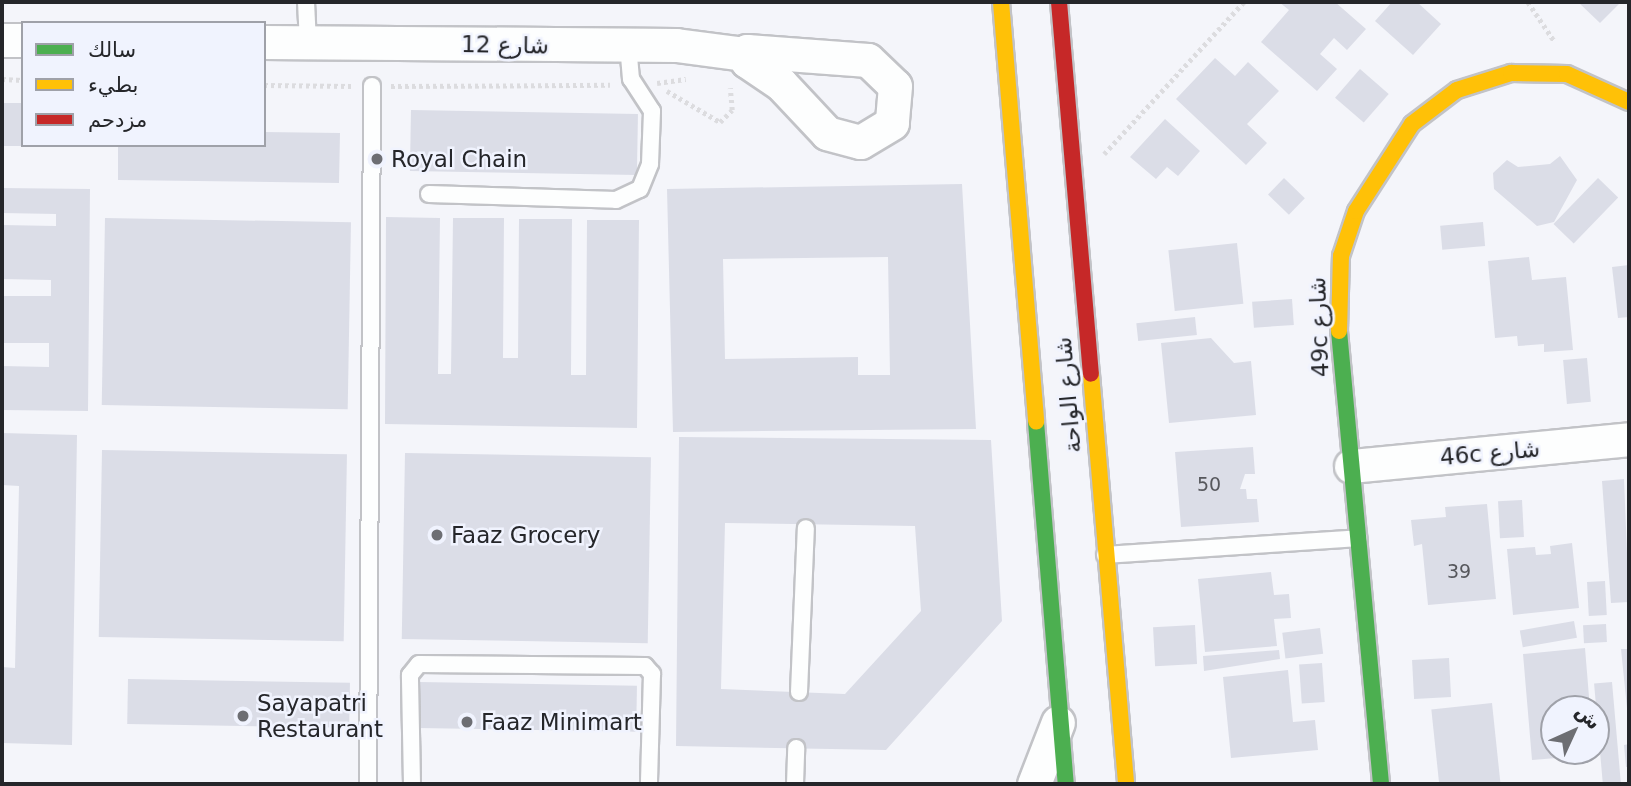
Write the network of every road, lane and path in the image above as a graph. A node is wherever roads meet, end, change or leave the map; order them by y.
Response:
1 (306, 2) edge
2 (1001, 2) edge
3 (1059, 2) edge
4 (1244, 2) edge
5 (1528, 2) edge
6 (2, 40) edge
7 (21, 40) edge
8 (266, 43) edge
9 (308, 43) junction
10 (628, 46) junction
11 (745, 54) dead end
12 (1567, 74) junction
13 (696, 77) dead end
14 (2, 79) edge
15 (21, 80) edge
16 (726, 81) dead end
17 (657, 83) junction
18 (266, 85) edge
19 (635, 85) junction
20 (372, 86) junction
21 (1629, 102) edge
22 (1072, 188) junction
23 (429, 194) dead end
24 (1629, 439) edge
25 (1351, 466) junction
26 (806, 528) dead end
27 (1358, 538) junction
28 (1105, 555) junction
29 (799, 692) dead end
30 (1060, 713) junction
31 (796, 748) dead end
32 (368, 784) edge
33 (412, 784) edge
34 (649, 784) edge
35 (796, 784) edge
36 (1034, 784) edge
37 (1066, 784) edge
38 (1126, 784) edge
39 (1381, 784) edge

1 - 9 lane
2 - 30 street, شارع الواحة
3 - 22 street, شارع الواحة
4 - 22 path
5 - 12 path
6 - 7 street
8 - 9 street, شارع 12
9 - 10 street, شارع 12
10 - 11 street, شارع 12
10 - 19 lane
12 - 21 street, 49c شارع
12 - 25 street, 49c شارع
13 - 17 path
14 - 15 path
16 - 17 path
17 - 19 path
18 - 20 path
19 - 20 path
19 - 23 lane
20 - 32 lane
22 - 28 street, شارع الواحة
24 - 25 street, 46c شارع
25 - 27 street, 49c شارع
26 - 29 lane
27 - 28 lane
27 - 39 street, 49c شارع
28 - 38 street, شارع الواحة
30 - 36 street
30 - 37 street, شارع الواحة
31 - 35 lane
33 - 34 lane

